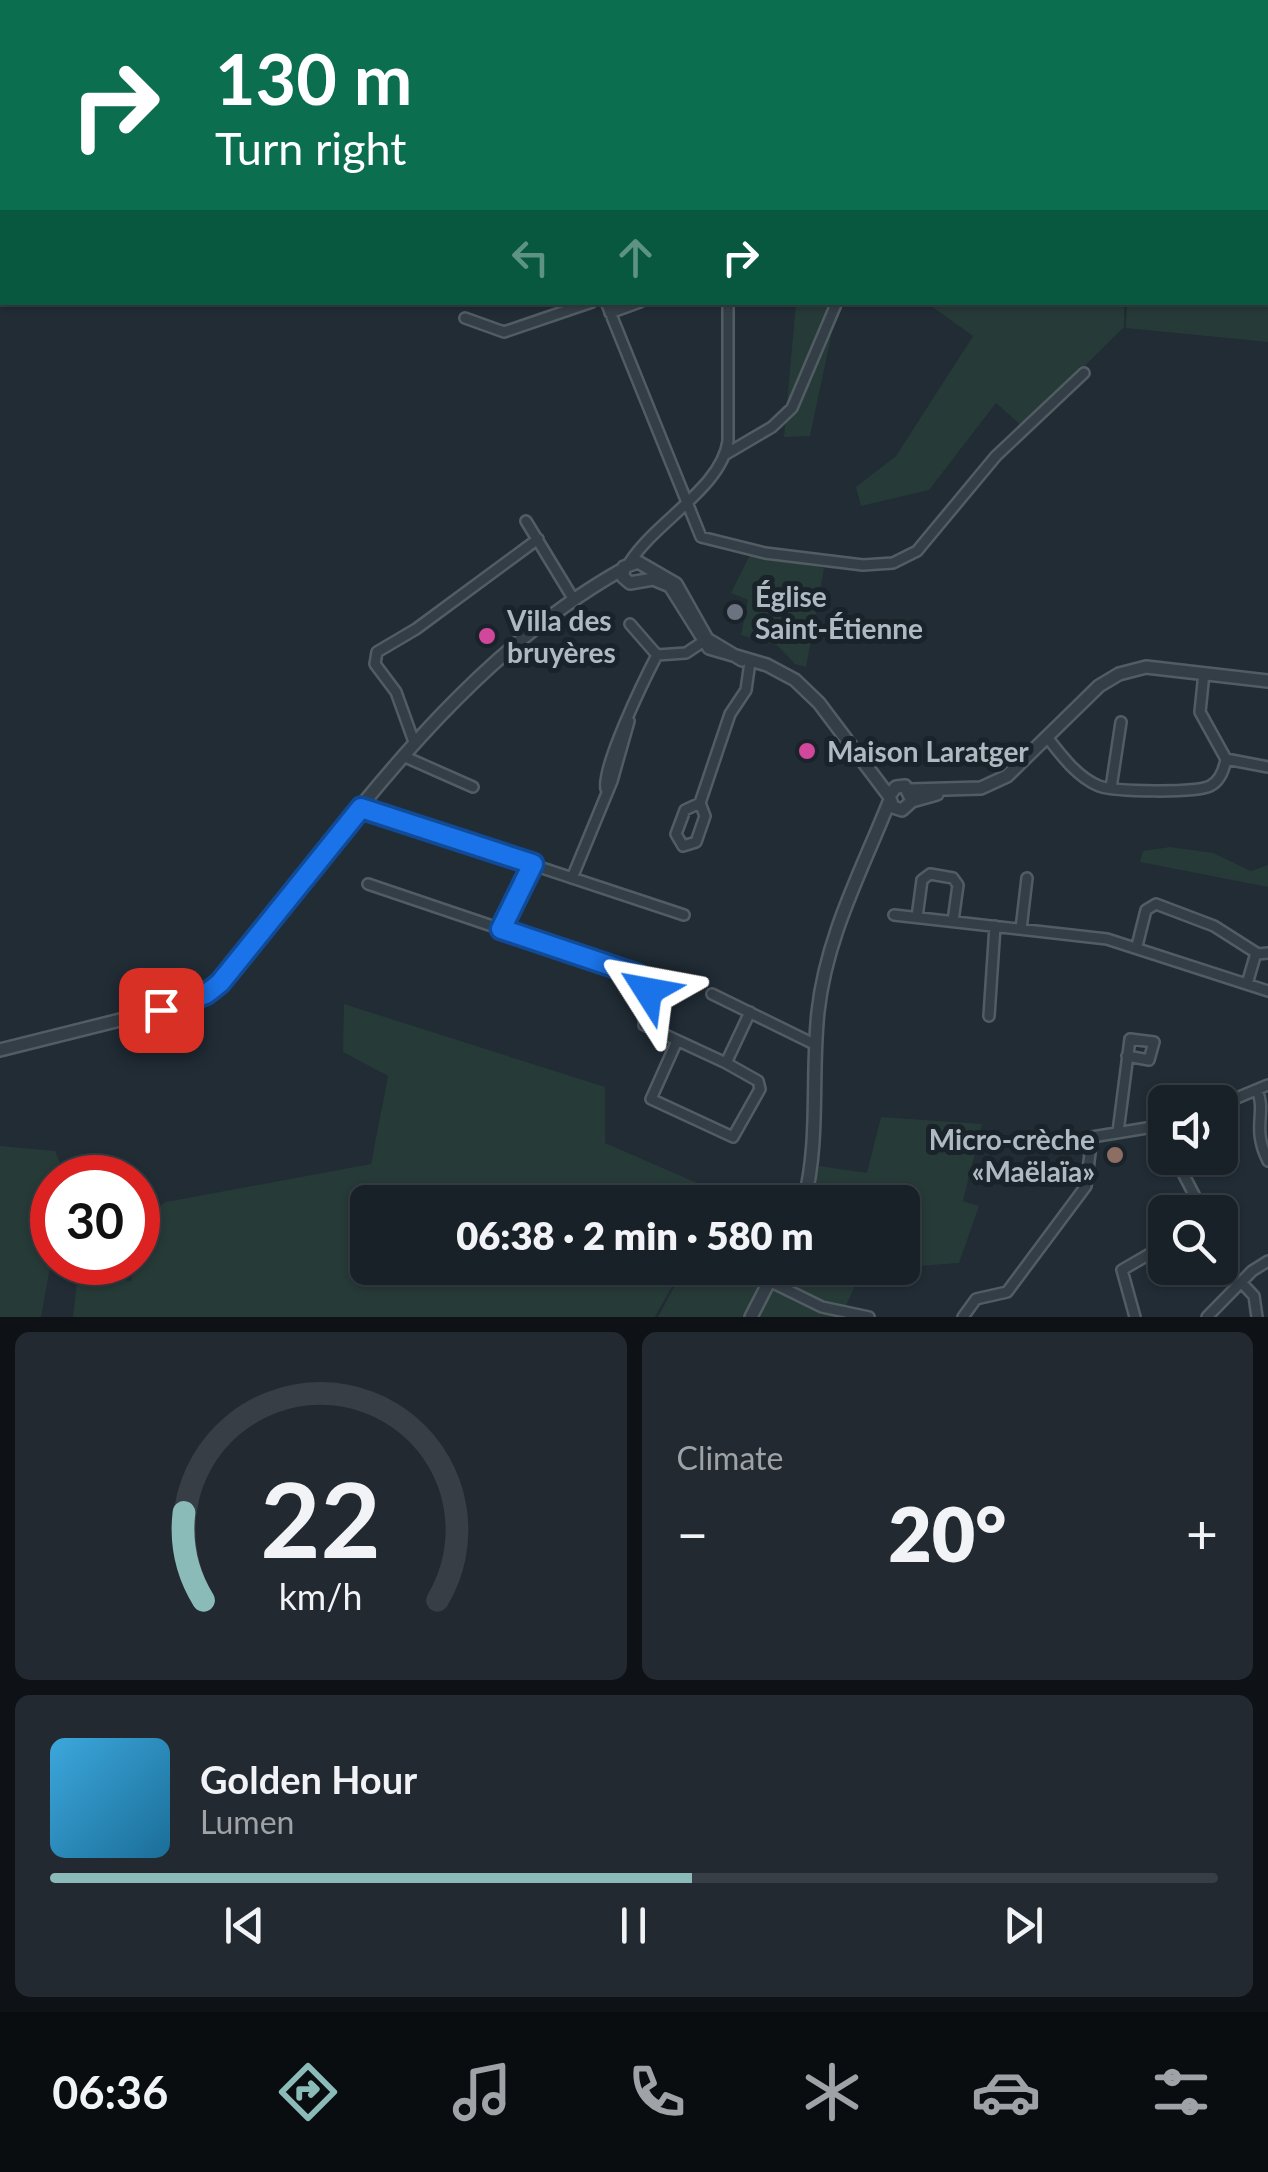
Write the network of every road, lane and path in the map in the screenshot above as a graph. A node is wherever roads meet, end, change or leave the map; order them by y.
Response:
1 (583, 305) edge
2 (728, 305) edge
3 (836, 305) edge
4 (608, 308) edge
5 (465, 318) dead end
6 (1084, 373) dead end
7 (726, 454) junction
8 (686, 501) junction
9 (526, 520) dead end
10 (538, 539) junction
11 (634, 570) junction
12 (574, 600) junction
13 (630, 624) dead end
14 (704, 640) junction
15 (657, 655) junction
16 (746, 661) junction
17 (1204, 673) junction
18 (1268, 680) edge
19 (1121, 722) dead end
20 (1046, 737) junction
21 (414, 742) junction
22 (403, 756) junction
23 (1226, 759) junction
24 (1268, 767) edge
25 (473, 787) dead end
26 (1111, 788) junction
27 (900, 797) junction
28 (700, 803) junction
29 (361, 808) junction
30 (533, 864) junction
31 (572, 878) junction
32 (1027, 878) dead end
33 (368, 884) dead end
34 (684, 915) dead end
35 (894, 915) dead end
36 (917, 917) junction
37 (953, 922) junction
38 (995, 926) junction
39 (1021, 928) junction
40 (501, 929) junction
41 (1137, 946) junction
42 (1262, 953) edge
43 (1247, 984) junction
44 (1268, 991) edge
45 (712, 994) dead end
46 (750, 1012) junction
47 (989, 1016) dead end
48 (677, 1042) junction
49 (816, 1045) junction
50 (0, 1050) edge
51 (1127, 1056) dead end
52 (726, 1063) junction
53 (1268, 1085) edge
54 (1256, 1090) junction
55 (1238, 1098) edge
56 (1148, 1128) edge
57 (1118, 1132) junction
58 (1268, 1160) edge
59 (807, 1185) edge
60 (1148, 1255) edge
61 (1268, 1261) edge
62 (1240, 1282) junction
63 (767, 1285) edge
64 (777, 1285) edge
65 (751, 1317) edge
66 (868, 1317) edge
67 (962, 1317) edge
68 (1135, 1317) edge
69 (1208, 1317) edge
70 (1257, 1317) edge

1 - 5 street
2 - 7 street
3 - 7 street
4 - 8 street
6 - 8 street
7 - 8 street
8 - 11 street
9 - 10 street
10 - 12 street
10 - 21 street
11 - 12 street
11 - 14 street
12 - 21 street
13 - 15 street
14 - 15 street
14 - 16 street
15 - 31 street
16 - 27 street
16 - 28 street
17 - 18 street
17 - 20 street
17 - 23 street
19 - 26 street
20 - 26 street
20 - 27 street
21 - 22 street
22 - 25 street
22 - 29 street
23 - 24 street
23 - 26 street
27 - 49 street
28 - 28 street
29 - 30 street
29 - 50 street
30 - 31 street
30 - 40 street
31 - 34 street
32 - 39 street
33 - 40 street
35 - 36 street
36 - 37 street
36 - 37 street
37 - 38 street
38 - 39 street
38 - 47 street
39 - 41 street
40 - 48 street
41 - 42 street
41 - 43 street
42 - 43 street
43 - 44 street
45 - 46 street
46 - 49 street
46 - 52 street
48 - 52 street
48 - 52 street
49 - 59 street
51 - 57 street
53 - 54 street
54 - 55 street
54 - 58 street
56 - 57 street
57 - 67 street
60 - 68 street
61 - 62 street
62 - 69 street
62 - 70 street
63 - 65 street
64 - 66 street

